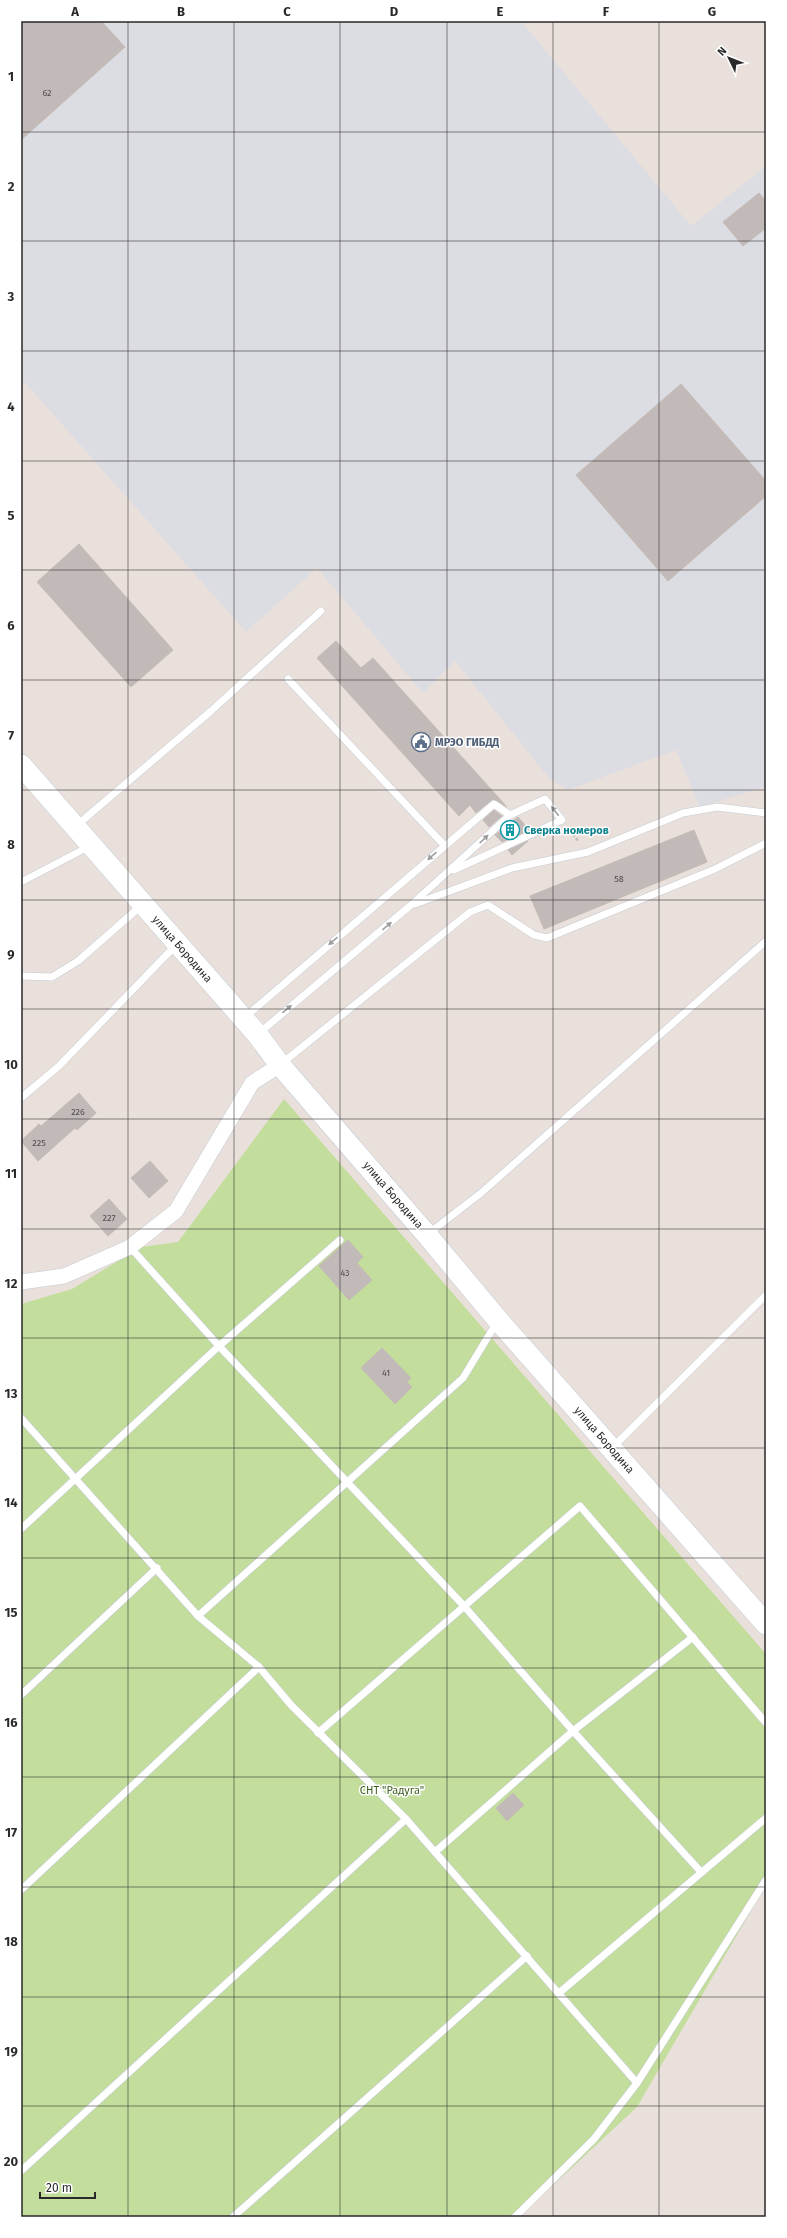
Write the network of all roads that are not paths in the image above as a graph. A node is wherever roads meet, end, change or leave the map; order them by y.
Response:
1 (321, 611) dead end
2 (288, 679) dead end
3 (21, 764) edge
4 (766, 813) edge
5 (510, 814) junction
6 (75, 826) junction
7 (766, 842) edge
8 (444, 844) junction
9 (92, 845) junction
10 (449, 872) junction
11 (21, 882) edge
12 (143, 904) junction
13 (411, 905) junction
14 (766, 941) edge
15 (178, 944) junction
16 (21, 976) edge
17 (243, 1018) junction
18 (257, 1034) junction
19 (280, 1065) junction
20 (21, 1098) edge
21 (427, 1235) junction
22 (340, 1240) dead end
23 (130, 1247) junction
24 (21, 1282) edge
25 (766, 1295) edge
26 (498, 1320) junction
27 (219, 1346) junction
28 (21, 1418) edge
29 (611, 1448) junction
30 (74, 1479) junction
31 (347, 1481) junction
32 (21, 1529) edge
33 (157, 1568) junction
34 (464, 1606) junction
35 (198, 1616) junction
36 (766, 1624) edge
37 (693, 1637) junction
38 (259, 1668) junction
39 (21, 1695) edge
40 (766, 1723) edge
41 (573, 1731) junction
42 (318, 1732) junction
43 (766, 1818) edge
44 (406, 1819) junction
45 (434, 1852) junction
46 (701, 1872) junction
47 (766, 1880) edge
48 (21, 1890) edge
49 (527, 1956) junction
50 (559, 1993) junction
51 (637, 2083) junction
52 (21, 2171) edge
53 (233, 2217) edge
54 (515, 2217) edge

1 - 6 lane
2 - 8 lane
3 - 6 main road, улица Бородина
4 - 13 lane
5 - 8 lane
10 -> 5 lane
10 -> 5 lane
6 - 9 main road, улица Бородина
7 - 19 lane
8 -> 17 lane
9 - 11 lane
9 - 12 main road, улица Бородина
10 - 13 lane
12 - 15 main road, улица Бородина
12 - 16 lane
18 -> 13 lane
14 - 21 lane
15 - 17 main road, улица Бородина
15 - 20 lane
17 - 18 main road, улица Бородина
18 - 19 main road, улица Бородина
19 - 21 main road, улица Бородина
19 - 23 street
21 - 26 main road, улица Бородина
22 - 27 lane
23 - 24 street
23 - 27 lane
25 - 29 lane
26 - 29 main road, улица Бородина
26 - 31 lane
27 - 30 lane
27 - 31 lane
28 - 30 lane
29 - 36 main road, улица Бородина
30 - 32 lane
30 - 33 lane
31 - 34 lane
31 - 35 lane
33 - 35 lane
33 - 39 lane
34 - 37 lane
34 - 41 lane
34 - 42 lane
35 - 38 lane
37 - 40 lane
37 - 41 lane
38 - 42 lane
38 - 48 lane
41 - 45 lane
41 - 46 lane
42 - 44 lane
43 - 46 lane
44 - 45 lane
44 - 52 lane
45 - 49 lane
46 - 50 lane
47 - 51 lane
49 - 50 lane
49 - 53 lane
50 - 51 lane
51 - 54 lane

